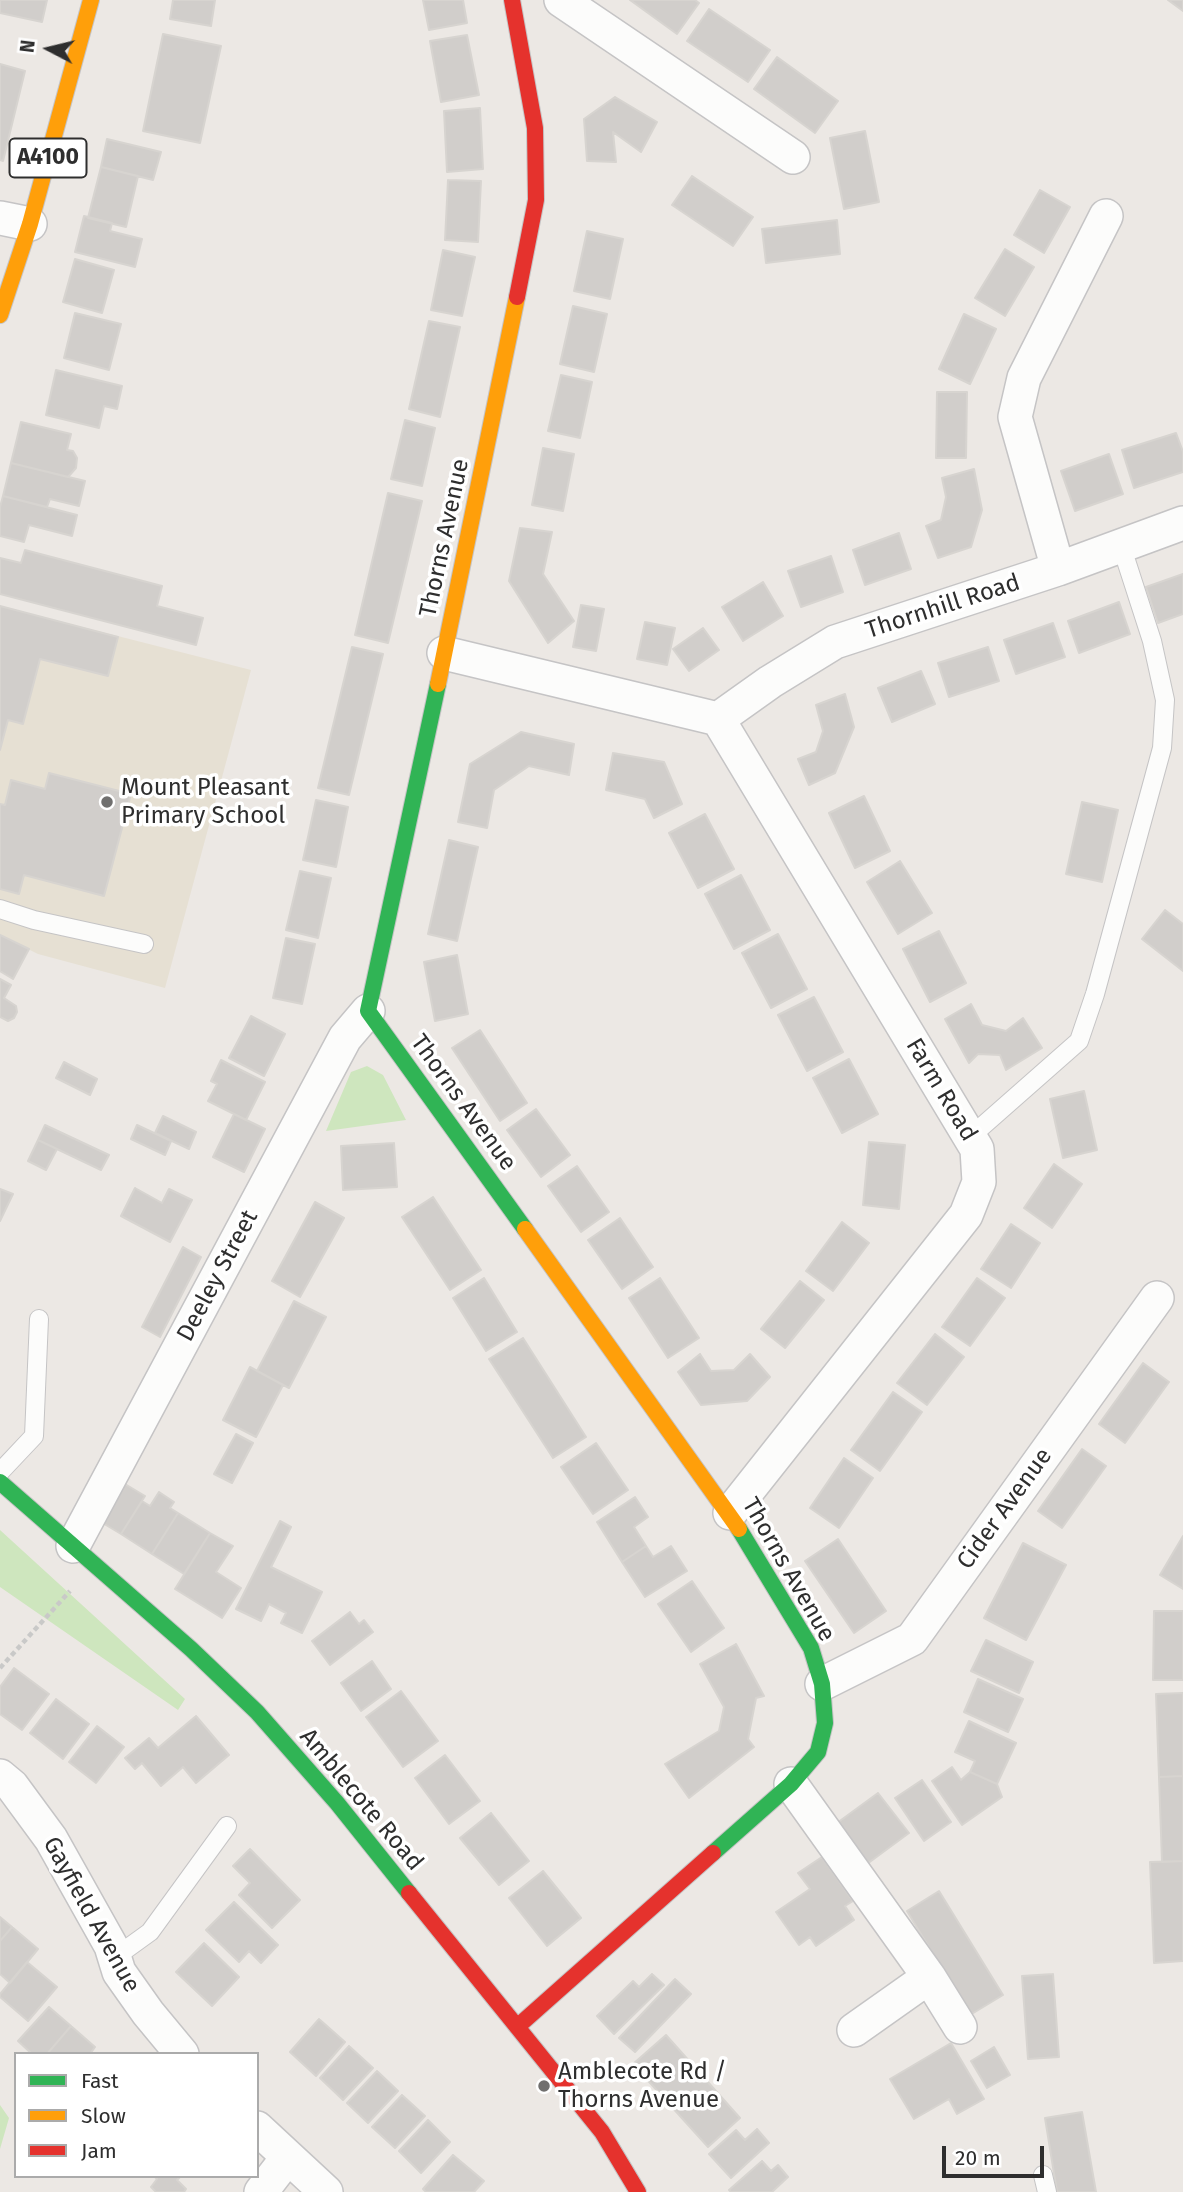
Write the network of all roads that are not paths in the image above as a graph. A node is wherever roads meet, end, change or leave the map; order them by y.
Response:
1 (91, 0) edge
2 (512, 0) edge
3 (561, 0) edge
4 (793, 157) dead end
5 (1106, 216) dead end
6 (15, 221) edge
7 (0, 315) edge
8 (1183, 523) edge
9 (1121, 545) junction
10 (1058, 569) junction
11 (444, 653) junction
12 (718, 719) junction
13 (0, 909) edge
14 (144, 944) dead end
15 (368, 1011) junction
16 (970, 1137) junction
17 (1157, 1298) dead end
18 (39, 1319) dead end
19 (0, 1472) edge
20 (0, 1482) edge
21 (730, 1513) junction
22 (73, 1546) junction
23 (822, 1684) junction
24 (0, 1776) edge
25 (791, 1784) junction
26 (228, 1826) dead end
27 (114, 1958) junction
28 (929, 1977) junction
29 (517, 2027) junction
30 (960, 2027) dead end
31 (854, 2030) dead end
32 (180, 2052) edge
33 (259, 2130) edge
34 (288, 2157) junction
35 (261, 2192) edge
36 (326, 2192) edge
37 (638, 2192) edge

1 - 6 street, A4100
2 - 11 street, Thorns Avenue
3 - 4 street
5 - 10 street
6 - 7 street, A4100
8 - 9 street, Thornhill Road
9 - 10 street, Thornhill Road
9 - 16 lane
10 - 12 street, Thornhill Road
11 - 12 street
11 - 15 street, Thorns Avenue
12 - 16 street, Farm Road
13 - 14 lane
15 - 21 street, Thorns Avenue
15 - 22 street, Deeley Street
16 - 21 street, Farm Road
17 - 23 street, Cider Avenue
18 - 19 lane
20 - 22 street, Amblecote Road
21 - 23 street, Thorns Avenue
22 - 29 street, Amblecote Road
23 - 25 street, Thorns Avenue
24 - 27 street, Gayfield Avenue
25 - 28 street
25 - 29 street, Thorns Avenue
26 - 27 lane
27 - 32 street, Gayfield Avenue
28 - 30 street
28 - 31 street
29 - 37 street, Amblecote Road
33 - 34 street
34 - 35 street
34 - 36 street

